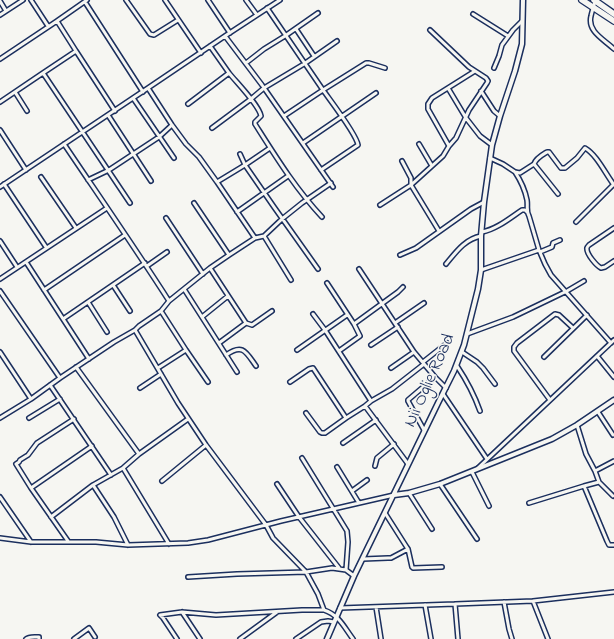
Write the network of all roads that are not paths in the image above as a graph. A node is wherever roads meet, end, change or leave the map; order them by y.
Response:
1 (23, 0) edge
2 (31, 0) edge
3 (126, 0) edge
4 (165, 0) edge
5 (208, 0) edge
6 (246, 0) edge
7 (280, 0) edge
8 (523, 0) edge
9 (582, 0) edge
10 (595, 0) edge
11 (86, 1) edge
12 (0, 2) edge
13 (267, 8) junction
14 (594, 8) junction
15 (6, 11) junction
16 (318, 14) dead end
17 (473, 14) dead end
18 (614, 14) edge
19 (0, 15) edge
20 (257, 15) junction
21 (178, 20) junction
22 (57, 21) junction
23 (614, 21) edge
24 (522, 22) junction
25 (48, 26) junction
26 (296, 29) junction
27 (430, 30) dead end
28 (230, 33) junction
29 (225, 36) junction
30 (285, 36) junction
31 (508, 36) junction
32 (337, 41) dead end
33 (210, 46) junction
34 (614, 49) edge
35 (76, 51) junction
36 (200, 53) junction
37 (314, 56) junction
38 (0, 59) edge
39 (246, 63) junction
40 (304, 64) junction
41 (385, 68) dead end
42 (494, 68) dead end
43 (475, 71) junction
44 (43, 73) junction
45 (229, 73) junction
46 (148, 88) junction
47 (264, 88) junction
48 (448, 88) junction
49 (322, 90) junction
50 (15, 92) junction
51 (143, 92) junction
52 (481, 92) junction
53 (376, 94) dead end
54 (133, 98) junction
55 (251, 99) junction
56 (0, 102) edge
57 (188, 104) dead end
58 (27, 111) dead end
59 (115, 111) junction
60 (108, 115) junction
61 (284, 116) junction
62 (500, 116) junction
63 (341, 117) junction
64 (466, 118) junction
65 (172, 125) junction
66 (212, 128) dead end
67 (0, 130) edge
68 (83, 131) junction
69 (159, 137) junction
70 (303, 143) junction
71 (64, 144) junction
72 (419, 144) dead end
73 (492, 145) junction
74 (449, 146) junction
75 (270, 148) junction
76 (133, 154) junction
77 (240, 154) dead end
78 (174, 158) dead end
79 (490, 158) junction
80 (402, 161) dead end
81 (534, 164) junction
82 (245, 165) junction
83 (432, 166) junction
84 (26, 170) junction
85 (109, 170) junction
86 (321, 170) junction
87 (515, 172) junction
88 (288, 176) junction
89 (41, 177) dead end
90 (88, 180) junction
91 (151, 181) dead end
92 (217, 182) junction
93 (331, 183) junction
94 (4, 184) junction
95 (614, 184) edge
96 (412, 185) junction
97 (0, 187) edge
98 (333, 187) dead end
99 (264, 192) junction
100 (558, 194) dead end
101 (306, 200) junction
102 (484, 202) junction
103 (130, 203) dead end
104 (194, 203) dead end
105 (380, 205) dead end
106 (107, 208) junction
107 (237, 212) junction
108 (527, 212) junction
109 (322, 217) dead end
110 (166, 218) dead end
111 (282, 219) junction
112 (576, 222) dead end
113 (76, 228) junction
114 (614, 228) edge
115 (439, 231) junction
116 (482, 234) junction
117 (125, 235) junction
118 (264, 236) junction
119 (255, 238) junction
120 (560, 240) dead end
121 (0, 241) edge
122 (46, 247) junction
123 (540, 251) junction
124 (167, 252) dead end
125 (229, 255) junction
126 (400, 255) dead end
127 (614, 261) edge
128 (26, 262) junction
129 (146, 264) junction
130 (446, 264) dead end
131 (17, 267) junction
132 (210, 268) junction
133 (318, 269) dead end
134 (359, 269) dead end
135 (481, 270) junction
136 (203, 274) junction
137 (0, 279) edge
138 (291, 280) dead end
139 (584, 281) dead end
140 (327, 283) dead end
141 (113, 284) junction
142 (403, 287) dead end
143 (184, 289) junction
144 (44, 290) junction
145 (0, 291) edge
146 (567, 292) junction
147 (228, 296) junction
148 (168, 301) junction
149 (88, 302) junction
150 (424, 303) dead end
151 (382, 304) junction
152 (130, 311) dead end
153 (162, 311) junction
154 (272, 311) dead end
155 (313, 314) dead end
156 (347, 315) junction
157 (586, 316) junction
158 (202, 317) junction
159 (63, 318) junction
160 (246, 323) junction
161 (395, 323) junction
162 (354, 324) junction
163 (398, 327) junction
164 (573, 328) junction
165 (135, 330) junction
166 (325, 330) junction
167 (107, 332) dead end
168 (467, 334) junction
169 (613, 341) edge
170 (219, 343) junction
171 (447, 343) dead end
172 (371, 345) dead end
173 (186, 350) junction
174 (297, 350) dead end
175 (0, 352) edge
176 (339, 352) junction
177 (414, 352) junction
178 (462, 352) junction
179 (226, 355) junction
180 (597, 356) junction
181 (544, 357) dead end
182 (89, 359) junction
183 (424, 363) junction
184 (256, 366) dead end
185 (457, 366) junction
186 (76, 367) junction
187 (158, 368) junction
188 (391, 368) dead end
189 (237, 372) dead end
190 (162, 374) junction
191 (435, 377) junction
192 (614, 377) edge
193 (60, 378) junction
194 (208, 382) dead end
195 (290, 382) dead end
196 (495, 384) dead end
197 (50, 385) junction
198 (140, 388) dead end
199 (446, 388) junction
200 (443, 394) junction
201 (31, 399) junction
202 (60, 399) junction
203 (550, 400) junction
204 (614, 400) edge
205 (371, 401) junction
206 (365, 406) junction
207 (480, 411) dead end
208 (598, 412) junction
209 (306, 413) dead end
210 (0, 418) edge
211 (29, 418) dead end
212 (346, 418) junction
213 (188, 419) junction
214 (74, 420) junction
215 (376, 420) junction
216 (577, 426) junction
217 (424, 430) junction
218 (613, 435) edge
219 (343, 443) dead end
220 (394, 444) junction
221 (206, 445) junction
222 (92, 446) junction
223 (139, 454) junction
224 (302, 458) dead end
225 (488, 459) junction
226 (614, 461) edge
227 (408, 464) junction
228 (375, 466) dead end
229 (337, 467) dead end
230 (123, 468) junction
231 (474, 471) junction
232 (594, 471) junction
233 (111, 474) junction
234 (367, 480) dead end
235 (162, 481) dead end
236 (599, 482) junction
237 (277, 484) dead end
238 (440, 484) junction
239 (93, 485) junction
240 (584, 486) junction
241 (31, 488) junction
242 (352, 491) junction
243 (409, 492) junction
244 (394, 495) junction
245 (613, 496) dead end
246 (0, 497) edge
247 (359, 503) junction
248 (529, 503) dead end
249 (490, 506) dead end
250 (334, 509) junction
251 (384, 512) junction
252 (51, 517) junction
253 (299, 517) junction
254 (266, 525) junction
255 (432, 529) dead end
256 (0, 538) edge
257 (477, 539) dead end
258 (68, 541) junction
259 (31, 542) junction
260 (169, 544) junction
261 (128, 545) junction
262 (614, 545) edge
263 (408, 549) junction
264 (363, 559) junction
265 (442, 567) dead end
266 (339, 568) junction
267 (346, 570) junction
268 (306, 572) junction
269 (354, 576) junction
270 (188, 577) dead end
271 (614, 592) edge
272 (533, 600) junction
273 (504, 602) junction
274 (455, 604) junction
275 (425, 605) junction
276 (376, 607) junction
277 (340, 608) junction
278 (324, 610) junction
279 (182, 612) junction
280 (278, 612) junction
281 (337, 617) junction
282 (334, 622) junction
283 (95, 637) dead end
284 (26, 639) edge
285 (39, 639) edge
286 (74, 639) edge
287 (177, 639) edge
288 (200, 639) edge
289 (240, 639) edge
290 (296, 639) edge
291 (327, 639) edge
292 (353, 639) edge
293 (381, 639) edge
294 (431, 639) edge
295 (458, 639) edge
296 (512, 639) edge
297 (548, 639) edge

1 - 15 street
2 - 25 street
3 - 21 street
4 - 21 street
5 - 28 street
6 - 20 street
7 - 13 street
8 - 24 street, Nii Oglie Road
9 - 14 highway
10 - 14 street
10 - 18 highway
11 - 22 street
11 - 51 street
12 - 15 street
13 - 20 street
13 - 30 street
14 - 23 highway
14 - 34 street
15 - 19 street
16 - 26 street
17 - 31 street
20 - 28 street
21 - 36 street
22 - 25 street
22 - 35 street
24 - 31 street
24 - 62 street, Nii Oglie Road
25 - 38 street
26 - 30 street
26 - 37 street
27 - 43 street
28 - 29 street
29 - 33 street
29 - 39 street
30 - 39 street
30 - 40 street
31 - 42 street
32 - 37 street
33 - 36 street
33 - 45 street
35 - 44 street
35 - 59 street
36 - 46 street
37 - 40 street
39 - 47 street
40 - 47 street
40 - 49 street
41 - 49 street
43 - 48 street
43 - 52 street
44 - 50 street
44 - 68 street
45 - 55 street
45 - 57 street
46 - 51 street
46 - 65 street
47 - 55 street
47 - 61 street
48 - 64 street
48 - 74 street
49 - 61 street
49 - 63 street
50 - 56 street
50 - 58 street
51 - 54 street
52 - 62 street
52 - 64 street
53 - 63 street
54 - 59 street
54 - 69 street
55 - 66 street
55 - 75 street
59 - 60 street
60 - 68 street
60 - 76 street
61 - 70 street
62 - 73 street, Nii Oglie Road
63 - 70 street
63 - 86 street
64 - 73 street
64 - 74 street
65 - 69 street
65 - 92 street
67 - 84 street
68 - 71 street
68 - 85 street
69 - 76 street
69 - 78 street
70 - 86 street
71 - 84 street
71 - 90 street
72 - 83 street
73 - 79 street, Nii Oglie Road
74 - 83 street
75 - 82 street
75 - 88 street
76 - 85 street
76 - 91 street
77 - 82 street
79 - 87 street
79 - 102 street, Nii Oglie Road
80 - 96 street
81 - 87 street
81 - 95 street
81 - 100 street
82 - 92 street
82 - 99 street
83 - 96 street
84 - 94 street
85 - 90 street
85 - 103 street
86 - 93 street
87 - 108 street
88 - 99 street
88 - 101 street
89 - 113 street
90 - 106 street
92 - 107 street
93 - 98 street
93 - 101 street
94 - 97 street
94 - 122 street
95 - 112 street
96 - 105 street
96 - 115 street
99 - 107 street
99 - 111 street
101 - 109 street
101 - 111 street
102 - 115 street
102 - 116 street, Nii Oglie Road
104 - 125 street
106 - 113 street
106 - 117 street
107 - 119 street
108 - 116 street
108 - 123 street
110 - 136 street
111 - 118 street
111 - 133 street
113 - 122 street
114 - 127 street
115 - 126 street
116 - 130 street
116 - 135 street, Nii Oglie Road
117 - 129 street
117 - 144 street
118 - 119 street
118 - 138 street
119 - 125 street
120 - 123 street
121 - 131 street
122 - 128 street
123 - 135 street
123 - 146 street
124 - 129 street
125 - 132 street
128 - 131 street
128 - 144 street
129 - 141 street
129 - 148 street
131 - 137 street
132 - 136 street
132 - 147 street
134 - 151 street
135 - 168 street, Nii Oglie Road
136 - 143 street
139 - 146 street
140 - 156 street
141 - 149 street
141 - 152 street
142 - 151 street
143 - 148 street
143 - 158 street
144 - 159 street
145 - 193 street
146 - 157 street
146 - 168 street
147 - 158 street
147 - 160 street
148 - 153 street
149 - 159 street
149 - 167 street
150 - 161 street
151 - 161 street
151 - 162 street
153 - 165 street
153 - 173 street
154 - 160 street
155 - 166 street
156 - 162 street
156 - 166 street
157 - 164 street
157 - 169 street
158 - 170 street
159 - 182 street
160 - 170 street
161 - 163 street
162 - 176 street
163 - 172 street
163 - 177 street
164 - 181 street
164 - 203 street
165 - 182 street
165 - 187 street
166 - 174 street
166 - 176 street
168 - 178 street, Nii Oglie Road
169 - 180 street
170 - 179 street
171 - 183 street
173 - 187 street
173 - 194 street
175 - 201 street
176 - 205 street
177 - 183 street
177 - 188 street
178 - 185 street, Nii Oglie Road
178 - 196 street
179 - 184 street
179 - 189 street
180 - 192 street
180 - 203 street
182 - 186 street
183 - 191 street
183 - 205 street
185 - 199 street, Nii Oglie Road
185 - 207 street
186 - 193 street
186 - 223 street
187 - 190 street
190 - 198 street
190 - 213 street
191 - 199 street
191 - 217 street
193 - 197 street
195 - 212 street
197 - 201 street
197 - 202 street
199 - 200 street, Nii Oglie Road
200 - 217 street, Nii Oglie Road
200 - 225 street
201 - 210 street
202 - 211 street
202 - 214 street
203 - 225 street
204 - 208 street
205 - 206 street
206 - 212 street
206 - 215 street
208 - 216 street
208 - 218 street
209 - 212 street
213 - 221 street
213 - 223 street
214 - 222 street
214 - 241 street
215 - 219 street
215 - 220 street
216 - 231 street
216 - 232 street
217 - 227 street, Nii Oglie Road
220 - 227 street
220 - 228 street
221 - 235 street
221 - 254 street
222 - 233 street
222 - 241 street
223 - 230 street
224 - 250 street
225 - 231 street
226 - 232 street
227 - 244 street, Nii Oglie Road
229 - 242 street
230 - 233 street
230 - 260 street
231 - 238 street
231 - 249 street
232 - 236 street
233 - 239 street
234 - 242 street
236 - 240 street
236 - 245 street
237 - 253 street
238 - 243 street
238 - 257 street
239 - 252 street
239 - 261 street
240 - 248 street
240 - 262 street
241 - 252 street
242 - 247 street
243 - 244 street
243 - 255 street
244 - 247 street
244 - 251 street, Nii Oglie Road
246 - 259 street
247 - 250 street
250 - 253 street
250 - 267 street
251 - 263 street
251 - 264 street, Nii Oglie Road
252 - 258 street
253 - 254 street
253 - 266 street
254 - 260 street
254 - 268 street
256 - 259 street
258 - 259 street
258 - 261 street
260 - 261 street
263 - 264 street
263 - 265 street
264 - 269 street, Nii Oglie Road
266 - 267 street
266 - 268 street
267 - 269 street
268 - 270 street
268 - 278 street
269 - 277 street, Nii Oglie Road
271 - 272 street
272 - 273 street
272 - 297 street
273 - 274 street
273 - 296 street
274 - 275 street
274 - 295 street
275 - 276 street
275 - 294 street
276 - 277 street
276 - 293 street
277 - 281 street, Nii Oglie Road
278 - 280 street
278 - 281 street
279 - 280 street
279 - 287 street
279 - 288 street
280 - 289 street
281 - 282 street, Nii Oglie Road
281 - 292 street
282 - 290 street
282 - 291 street, Nii Oglie Road
283 - 286 street
284 - 285 street

